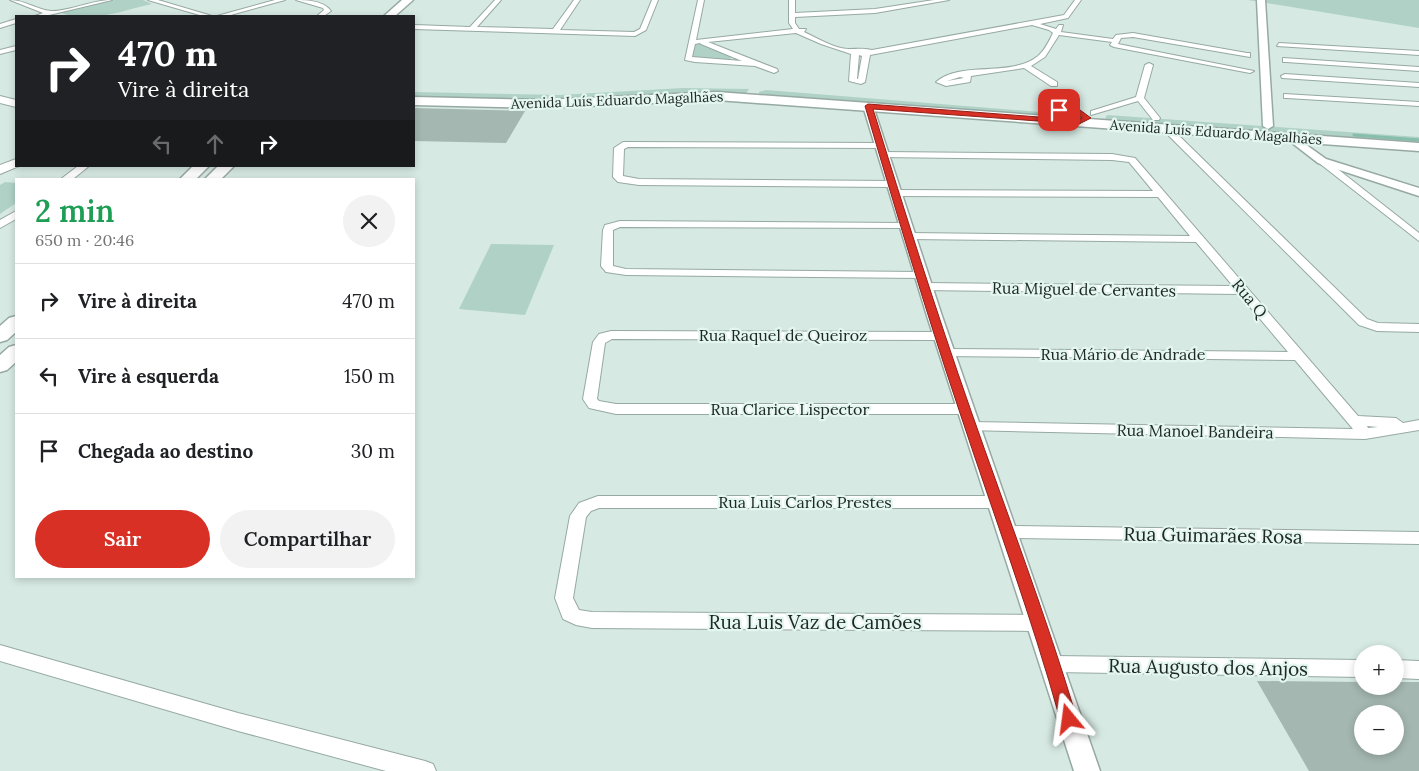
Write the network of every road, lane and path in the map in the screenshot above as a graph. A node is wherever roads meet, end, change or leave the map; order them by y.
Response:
1 (18, 0) edge
2 (108, 0) edge
3 (150, 0) edge
4 (249, 0) edge
5 (282, 0) edge
6 (299, 0) edge
7 (408, 0) edge
8 (414, 0) edge
9 (498, 0) edge
10 (577, 0) edge
11 (655, 0) edge
12 (701, 0) edge
13 (792, 0) edge
14 (799, 0) edge
15 (888, 0) edge
16 (946, 0) edge
17 (1071, 0) edge
18 (1078, 0) edge
19 (1261, 0) edge
20 (264, 4) junction
21 (912, 5) junction
22 (875, 11) junction
23 (51, 13) junction
24 (42, 15) edge
25 (57, 15) edge
26 (205, 15) edge
27 (224, 15) edge
28 (322, 15) edge
29 (390, 15) edge
30 (398, 15) edge
31 (796, 15) junction
32 (1066, 17) junction
33 (15, 22) edge
34 (1019, 22) junction
35 (1030, 24) junction
36 (0, 26) edge
37 (415, 27) edge
38 (472, 28) junction
39 (801, 31) junction
40 (555, 32) junction
41 (1057, 33) junction
42 (696, 41) junction
43 (1116, 41) junction
44 (1279, 45) dead end
45 (15, 48) edge
46 (1349, 49) junction
47 (853, 51) junction
48 (0, 52) edge
49 (867, 53) junction
50 (1419, 53) edge
51 (1247, 55) dead end
52 (1286, 60) dead end
53 (757, 64) junction
54 (1025, 65) junction
55 (1149, 65) dead end
56 (1367, 66) junction
57 (1419, 69) edge
58 (774, 71) dead end
59 (1250, 71) dead end
60 (965, 75) dead end
61 (1285, 76) dead end
62 (1387, 83) junction
63 (1054, 84) dead end
64 (1419, 86) edge
65 (415, 92) edge
66 (755, 93) junction
67 (1287, 96) dead end
68 (1140, 98) junction
69 (415, 101) edge
70 (1409, 104) junction
71 (1419, 104) edge
72 (868, 106) junction
73 (1094, 113) junction
74 (1419, 113) edge
75 (1078, 117) junction
76 (1126, 121) junction
77 (1161, 123) junction
78 (1268, 126) junction
79 (1291, 137) junction
80 (1419, 137) edge
81 (1419, 147) edge
82 (882, 151) junction
83 (1322, 161) junction
84 (15, 163) edge
85 (83, 167) edge
86 (201, 167) edge
87 (226, 167) edge
88 (0, 170) edge
89 (67, 178) edge
90 (187, 178) edge
91 (213, 178) edge
92 (894, 189) junction
93 (1419, 192) edge
94 (1161, 194) junction
95 (15, 215) edge
96 (0, 226) edge
97 (907, 231) junction
98 (1419, 238) edge
99 (1200, 239) junction
100 (923, 281) junction
101 (1243, 290) junction
102 (15, 323) edge
103 (1419, 328) edge
104 (0, 336) edge
105 (941, 336) junction
106 (15, 352) edge
107 (947, 353) junction
108 (1298, 356) junction
109 (0, 366) edge
110 (616, 409) joint
111 (964, 409) junction
112 (1354, 421) junction
113 (1419, 425) edge
114 (971, 427) junction
115 (1365, 434) junction
116 (997, 502) junction
117 (1008, 532) junction
118 (1419, 538) edge
119 (592, 620) joint
120 (1038, 623) junction
121 (0, 653) edge
122 (1053, 664) junction
123 (1354, 669) edge
124 (1404, 669) edge
125 (1419, 670) edge
126 (425, 771) edge
127 (1086, 771) edge

1 - 23 street
2 - 23 street
3 - 26 street
4 - 20 street
5 - 20 street
6 - 28 street
7 - 29 main road
8 - 30 main road
9 - 38 street
10 - 40 street
11 - 40 street
12 - 42 street
13 - 31 street
14 - 31 street
15 - 21 street
15 - 22 street
16 - 21 street
17 - 34 street
18 - 32 street
19 - 78 street
20 - 27 street
21 - 22 street
22 - 31 street
23 - 24 street
23 - 25 street
31 - 39 street
32 - 35 street
32 - 41 street
33 - 36 street
34 - 35 street
34 - 49 street
35 - 41 street
35 - 49 street
37 - 38 street
38 - 40 street
39 - 42 street
39 - 47 street
41 - 43 street
41 - 54 street
42 - 53 street
42 - 53 street
43 - 51 street
43 - 59 street
44 - 46 street
45 - 48 street
46 - 50 street
46 - 56 street
47 - 49 street
47 - 49 street
52 - 56 street
53 - 58 street
54 - 60 street
54 - 63 street
55 - 68 street
56 - 57 street
56 - 62 street
61 - 62 street
62 - 64 street
62 - 70 street
65 - 66 main road, Avenida Luís Eduardo Magalhães
66 - 69 main road, Avenida Luís Eduardo Magalhães
66 - 72 main road, Avenida Luís Eduardo Magalhães
66 - 75 main road, Avenida Luís Eduardo Magalhães
67 - 70 street
68 - 73 street
68 - 77 street
70 - 71 street
70 - 74 street
72 - 75 main road, Avenida Luís Eduardo Magalhães
72 - 82 street
73 - 75 main road, Avenida Luís Eduardo Magalhães
73 - 76 main road, Avenida Luís Eduardo Magalhães
75 - 76 main road, Avenida Luís Eduardo Magalhães
76 - 77 main road, Avenida Luís Eduardo Magalhães
77 - 78 main road, Avenida Luís Eduardo Magalhães
77 - 79 main road, Avenida Luís Eduardo Magalhães
77 - 103 street
78 - 80 main road, Avenida Luís Eduardo Magalhães
79 - 81 main road, Avenida Luís Eduardo Magalhães
79 - 83 street
82 - 92 street
82 - 92 street
82 - 94 street, Rua Q
83 - 93 street
83 - 98 street
84 - 88 main road
85 - 89 street
86 - 90 main road
87 - 91 main road
92 - 94 street
92 - 97 street
94 - 99 street, Rua Q
95 - 96 street
97 - 99 street
97 - 100 street
97 - 100 street, Rua Miguel de Cervantes
99 - 101 street, Rua Q
100 - 101 street, Rua Miguel de Cervantes
100 - 105 street
101 - 108 street, Rua Q
102 - 104 main road
105 - 107 street
105 - 110 street, Rua Raquel de Queiroz
106 - 109 main road
107 - 108 street, Rua Mário de Andrade
107 - 111 street
108 - 112 street, Rua Q
110 - 111 street, Rua Clarice Lispector
111 - 114 street
112 - 113 street, Rua Manoel Bandeira
112 - 115 street, Rua Q
113 - 115 street, Rua Manoel Bandeira
114 - 115 street, Rua Manoel Bandeira
114 - 116 street
116 - 117 street
116 - 119 street, Rua Luis Carlos Prestes
117 - 118 street, Rua Guimarães Rosa
117 - 120 street
119 - 120 street, Rua Luis Vaz de Camões
120 - 122 street
121 - 126 street
122 - 123 street, Rua Augusto dos Anjos
122 - 127 street
124 - 125 street

